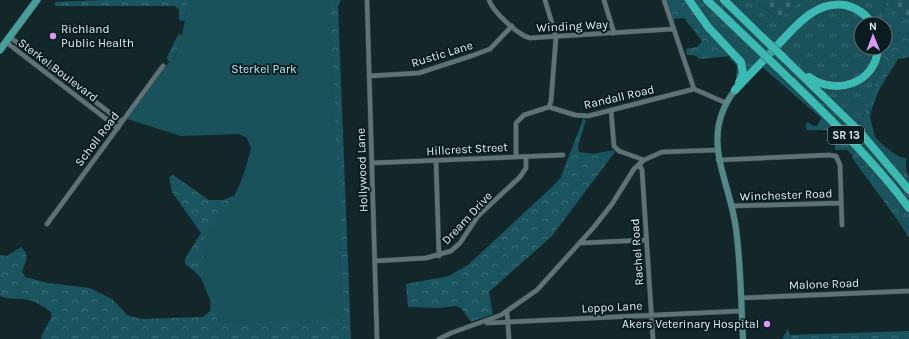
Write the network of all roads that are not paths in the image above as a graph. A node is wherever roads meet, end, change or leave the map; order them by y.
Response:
1 (37, 0) edge
2 (367, 0) edge
3 (489, 0) edge
4 (545, 0) edge
5 (604, 0) edge
6 (664, 0) edge
7 (688, 0) edge
8 (707, 0) edge
9 (724, 0) edge
10 (865, 16) edge
11 (512, 26) junction
12 (673, 29) junction
13 (614, 33) junction
14 (556, 37) junction
15 (8, 39) junction
16 (0, 50) edge
17 (876, 56) edge
18 (785, 59) junction
19 (163, 66) dead end
20 (369, 76) junction
21 (694, 88) junction
22 (735, 90) junction
23 (726, 103) junction
24 (549, 107) junction
25 (611, 110) junction
26 (122, 122) junction
27 (118, 128) junction
28 (717, 150) junction
29 (563, 155) dead end
30 (516, 157) junction
31 (526, 157) junction
32 (644, 160) junction
33 (718, 160) junction
34 (436, 161) junction
35 (372, 163) junction
36 (639, 164) junction
37 (909, 190) edge
38 (841, 203) junction
39 (732, 206) junction
40 (909, 208) edge
41 (47, 224) dead end
42 (842, 225) dead end
43 (646, 240) junction
44 (581, 244) junction
45 (439, 256) junction
46 (375, 260) junction
47 (909, 291) edge
48 (741, 298) junction
49 (741, 311) junction
50 (507, 312) junction
51 (652, 315) junction
52 (508, 322) junction
53 (483, 323) junction
54 (378, 339) edge
55 (439, 339) edge
56 (509, 339) edge
57 (653, 339) edge
58 (743, 339) edge

1 - 15 main road
2 - 20 street, Hollywood Lane
3 - 11 street, Winding Way
4 - 14 street
5 - 13 street
6 - 12 street
7 - 22 highway
8 - 40 highway, SR 13, bridge
9 - 18 highway, SR 13, bridge
10 - 22 highway
11 - 14 street, Winding Way
11 - 20 street, Rustic Lane
12 - 13 street, Winding Way
12 - 21 street
13 - 14 street, Winding Way
14 - 24 street
15 - 16 main road
15 - 26 street, Sterkel Boulevard
15 - 27 street, Sterkel Boulevard
17 - 18 highway
18 - 37 highway, SR 13
19 - 26 street, Scholl Road
20 - 35 street, Hollywood Lane
21 - 23 street
21 - 25 street, Randall Road
22 - 23 street
23 - 28 street
24 - 25 street, Randall Road
24 - 30 street
25 - 32 street
26 - 27 street, Scholl Road
27 - 41 street, Scholl Road
28 - 32 street
28 - 33 street
29 - 31 street, Hillcrest Street
30 - 31 street, Hillcrest Street
30 - 34 street, Hillcrest Street
31 - 45 street, Dream Drive
32 - 36 street
33 - 38 street
33 - 39 street
34 - 35 street, Hillcrest Street
34 - 45 street
35 - 46 street, Hollywood Lane
36 - 43 street, Rachel Road
36 - 44 street
38 - 39 street, Winchester Road
38 - 42 street
39 - 48 street
43 - 44 street
43 - 51 street, Rachel Road
44 - 50 street
45 - 46 street, Dream Drive
46 - 54 street, Hollywood Lane
47 - 48 street, Malone Road
48 - 49 street
49 - 51 street, Leppo Lane
49 - 58 street
50 - 52 street
50 - 53 street
51 - 52 street, Leppo Lane
51 - 57 street, Rachel Road
52 - 53 street, Leppo Lane
52 - 56 street
53 - 55 street

